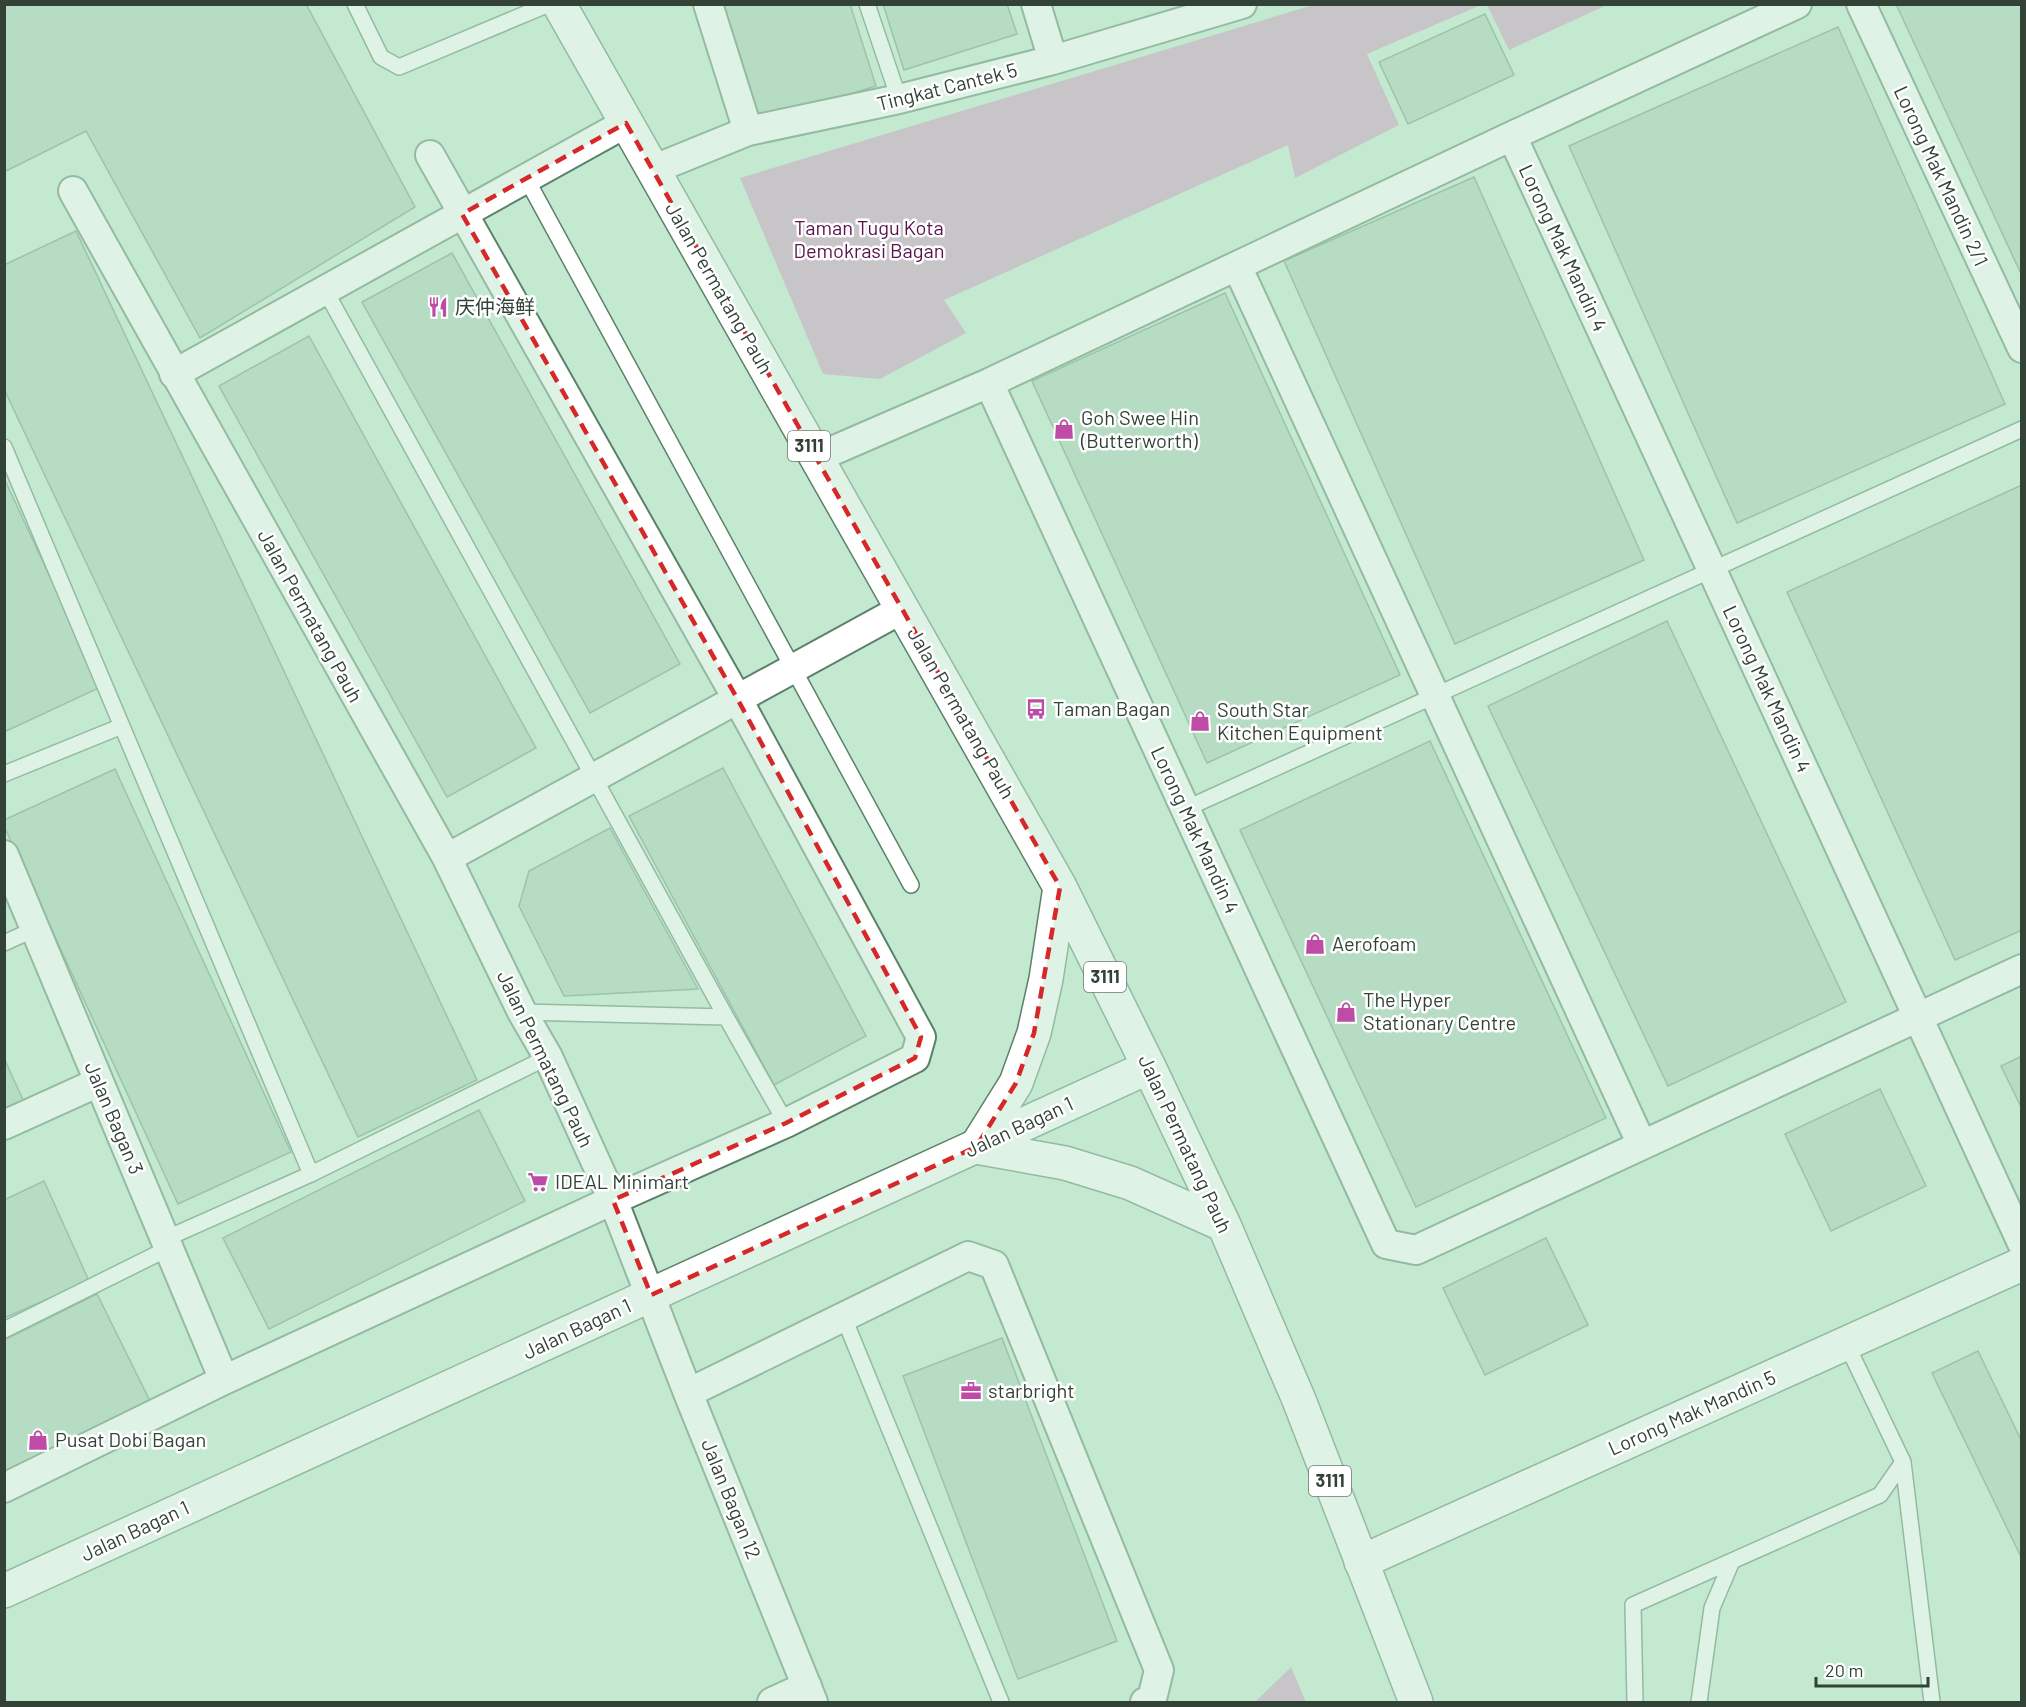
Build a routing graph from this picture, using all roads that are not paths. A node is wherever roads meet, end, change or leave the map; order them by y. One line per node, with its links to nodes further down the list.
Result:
1 (355, 4): 2 (lane)
2 (549, 4)
3 (559, 4): 12 (main road, Jalan Permatang Pauh / 3111)
4 (708, 4): 13 (street)
5 (867, 4): 11 (lane)
6 (1036, 4): 10 (street)
7 (1242, 4): 10 (street, Tingkat Cantek 5)
8 (1797, 4): 14 (street)
9 (1861, 4): 22 (street, Lorong Mak Mandin 2/1)
10 (1053, 60): 11 (street, Tingkat Cantek 5)
11 (899, 99): 13 (street, Tingkat Cantek 5)
12 (626, 123): 16 (main road, Jalan Permatang Pauh / 3111); 17 (street)
13 (748, 131): 16 (street, Tingkat Cantek 5)
14 (1512, 136): 20 (street); 28 (street, Lorong Mak Mandin 4)
15 (430, 155): 19 (street)
16 (652, 170): 27 (main road, Jalan Permatang Pauh / 3111)
17 (526, 178): 19 (street); 30 (lane)
18 (73, 191): 23 (street, Jalan Permatang Pauh)
19 (462, 214): 21 (street); 32 (street)
20 (1237, 266): 24 (street); 31 (street)
21 (325, 290): 23 (street); 35 (lane)
22 (2022, 348)
23 (174, 374): 38 (street, Jalan Permatang Pauh)
24 (989, 383): 27 (street); 36 (street, Lorong Mak Mandin 4)
25 (2022, 429): 28 (lane)
26 (4, 447): 33 (lane)
27 (816, 458): 29 (main road, Jalan Permatang Pauh / 3111)
28 (1712, 570): 31 (lane); 46 (street, Lorong Mak Mandin 4)
29 (902, 609): 30 (street, Jalan Permatang Pauh); 40 (main road, Jalan Permatang Pauh / 3111)
30 (793, 669): 32 (street, Jalan Permatang Pauh); 39 (lane)
31 (1435, 697): 36 (lane); 52 (street)
32 (738, 700): 35 (street, Jalan Permatang Pauh); 50 (street)
33 (122, 726): 34 (lane); 54 (lane)
34 (4, 774)
35 (595, 778): 38 (street, Jalan Permatang Pauh); 45 (lane)
36 (1185, 809): 52 (street, Lorong Mak Mandin 4)
37 (4, 855): 41 (street, Jalan Bagan 3)
38 (447, 858): 44 (street, Jalan Permatang Pauh)
39 (910, 885)
40 (1060, 888): 48 (main road, Jalan Permatang Pauh / 3111); 53 (main road)
41 (35, 929): 42 (lane); 49 (street, Jalan Bagan 3)
42 (4, 943)
43 (2022, 969): 46 (street)
44 (522, 1012): 45 (lane); 47 (street, Jalan Permatang Pauh)
45 (726, 1017): 50 (lane)
46 (1918, 1018): 52 (street); 58 (street, Lorong Mak Mandin 4)
47 (548, 1057): 54 (lane); 55 (street, Jalan Permatang Pauh)
48 (1149, 1067): 53 (main road, Jalan Bagan 1); 56 (main road, Jalan Permatang Pauh / 3111)
49 (99, 1082): 51 (street); 57 (street, Jalan Bagan 3)
50 (786, 1123): 55 (street)
51 (4, 1125)
52 (1642, 1145)
53 (976, 1147): 56 (main road); 60 (main road, Jalan Bagan 1)
54 (311, 1174): 57 (lane)
55 (613, 1200): 60 (street, Jalan Permatang Pauh); 64 (street)
56 (1224, 1225): 69 (main road, Jalan Permatang Pauh / 3111)
57 (167, 1243): 62 (lane); 64 (street, Jalan Bagan 3)
58 (2022, 1243)
59 (2022, 1264): 63 (main road, Lorong Mak Mandin 5)
60 (651, 1295): 65 (street, Jalan Bagan 12); 70 (main road, Jalan Bagan 1)
61 (844, 1318): 65 (street); 73 (lane); 74 (street)
62 (4, 1330)
63 (1846, 1343): 66 (lane); 69 (main road, Lorong Mak Mandin 5)
64 (224, 1380): 67 (street)
65 (688, 1394): 71 (street, Jalan Bagan 12)
66 (1903, 1462): 68 (lane); 78 (lane)
67 (4, 1488)
68 (1732, 1561): 76 (lane); 77 (lane)
69 (1361, 1562): 75 (main road, Jalan Permatang Pauh / 3111)
70 (4, 1591)
71 (810, 1694): 72 (street)
72 (772, 1702)
73 (1001, 1702)
74 (1145, 1702)
75 (1416, 1702)
76 (1635, 1702)
77 (1699, 1702)
78 (1932, 1702)

